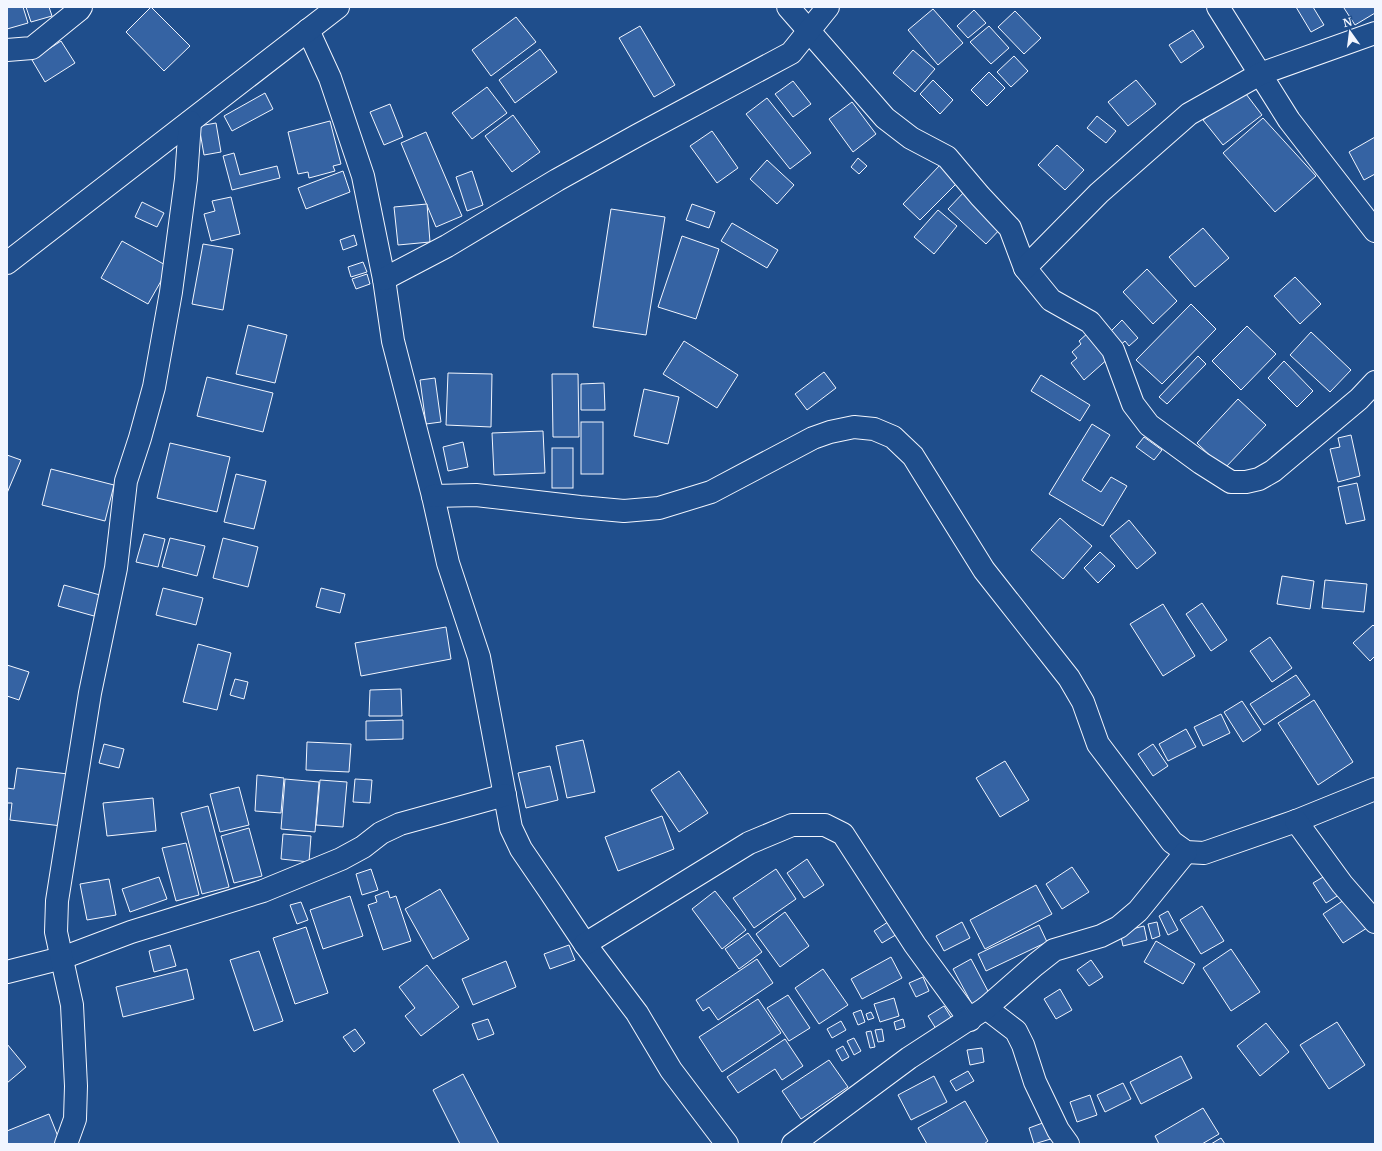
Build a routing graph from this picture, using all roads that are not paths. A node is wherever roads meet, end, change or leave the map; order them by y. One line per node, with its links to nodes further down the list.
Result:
1 (81, 7): 9 (street)
2 (338, 7): 6 (street)
3 (788, 7): 7 (street)
4 (828, 7): 7 (street)
5 (1218, 7): 10 (street)
6 (308, 30): 11 (street); 15 (street)
7 (808, 31): 14 (street); 15 (street)
8 (1375, 33): 10 (street)
9 (7, 50)
10 (1260, 74): 12 (street); 14 (street)
11 (190, 122): 13 (street); 24 (street)
12 (1375, 231)
13 (7, 263)
14 (1025, 268): 16 (street)
15 (384, 279): 17 (street)
16 (1375, 382)
17 (432, 496): 19 (street); 21 (street)
18 (1375, 788): 20 (street)
19 (505, 795): 23 (street); 24 (street)
20 (1296, 821): 21 (street); 22 (street)
21 (1186, 852): 26 (street)
22 (1375, 922)
23 (585, 944): 26 (street); 28 (street)
24 (62, 958): 25 (street); 27 (street)
25 (7, 972)
26 (978, 1014): 29 (street); 30 (street)
27 (66, 1144)
28 (727, 1144)
29 (792, 1144)
30 (1068, 1144)

